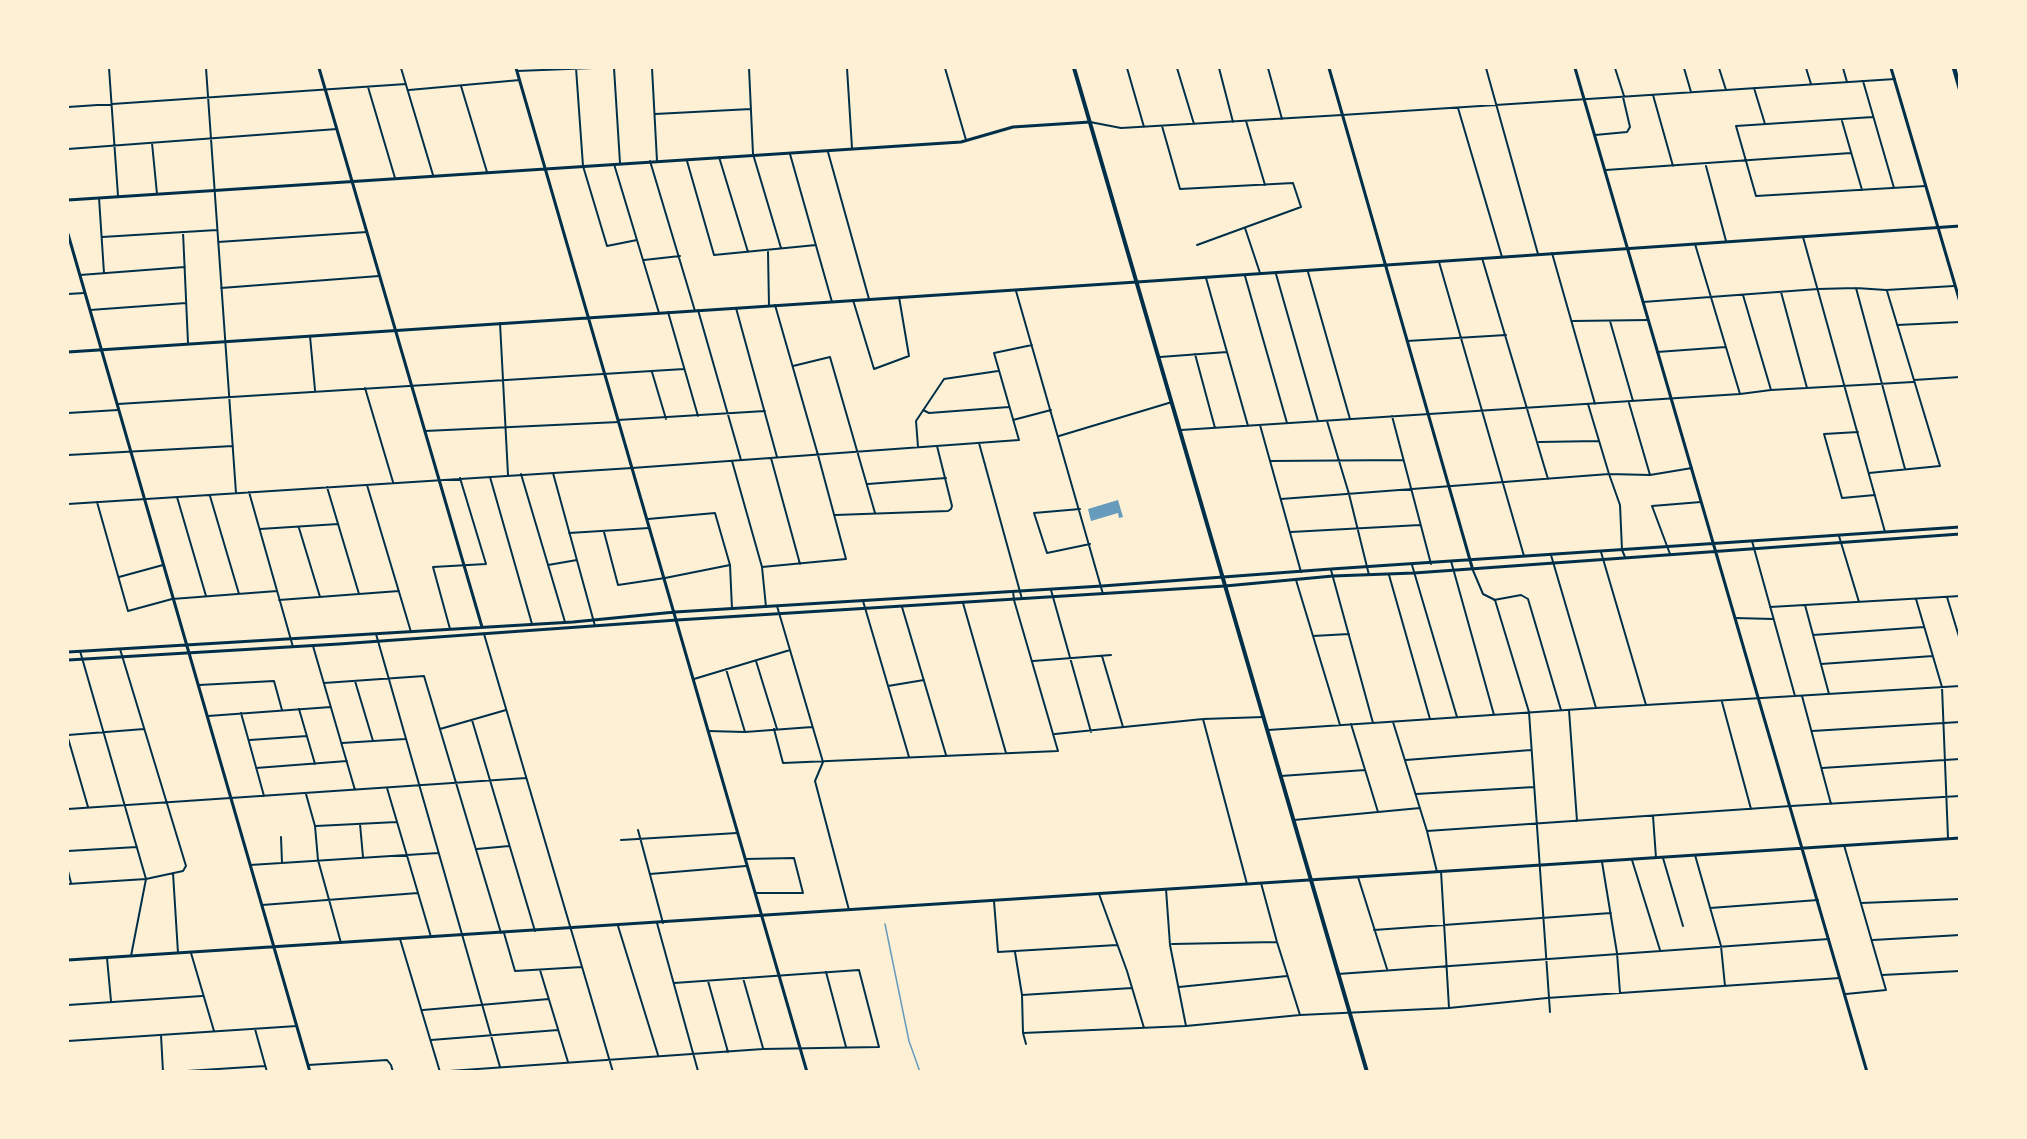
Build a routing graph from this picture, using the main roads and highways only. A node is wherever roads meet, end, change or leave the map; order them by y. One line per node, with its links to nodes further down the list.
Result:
1 (1074, 68): 4 (main road)
2 (1954, 68): 3 (highway)
3 (1959, 89)
4 (1367, 1071)

